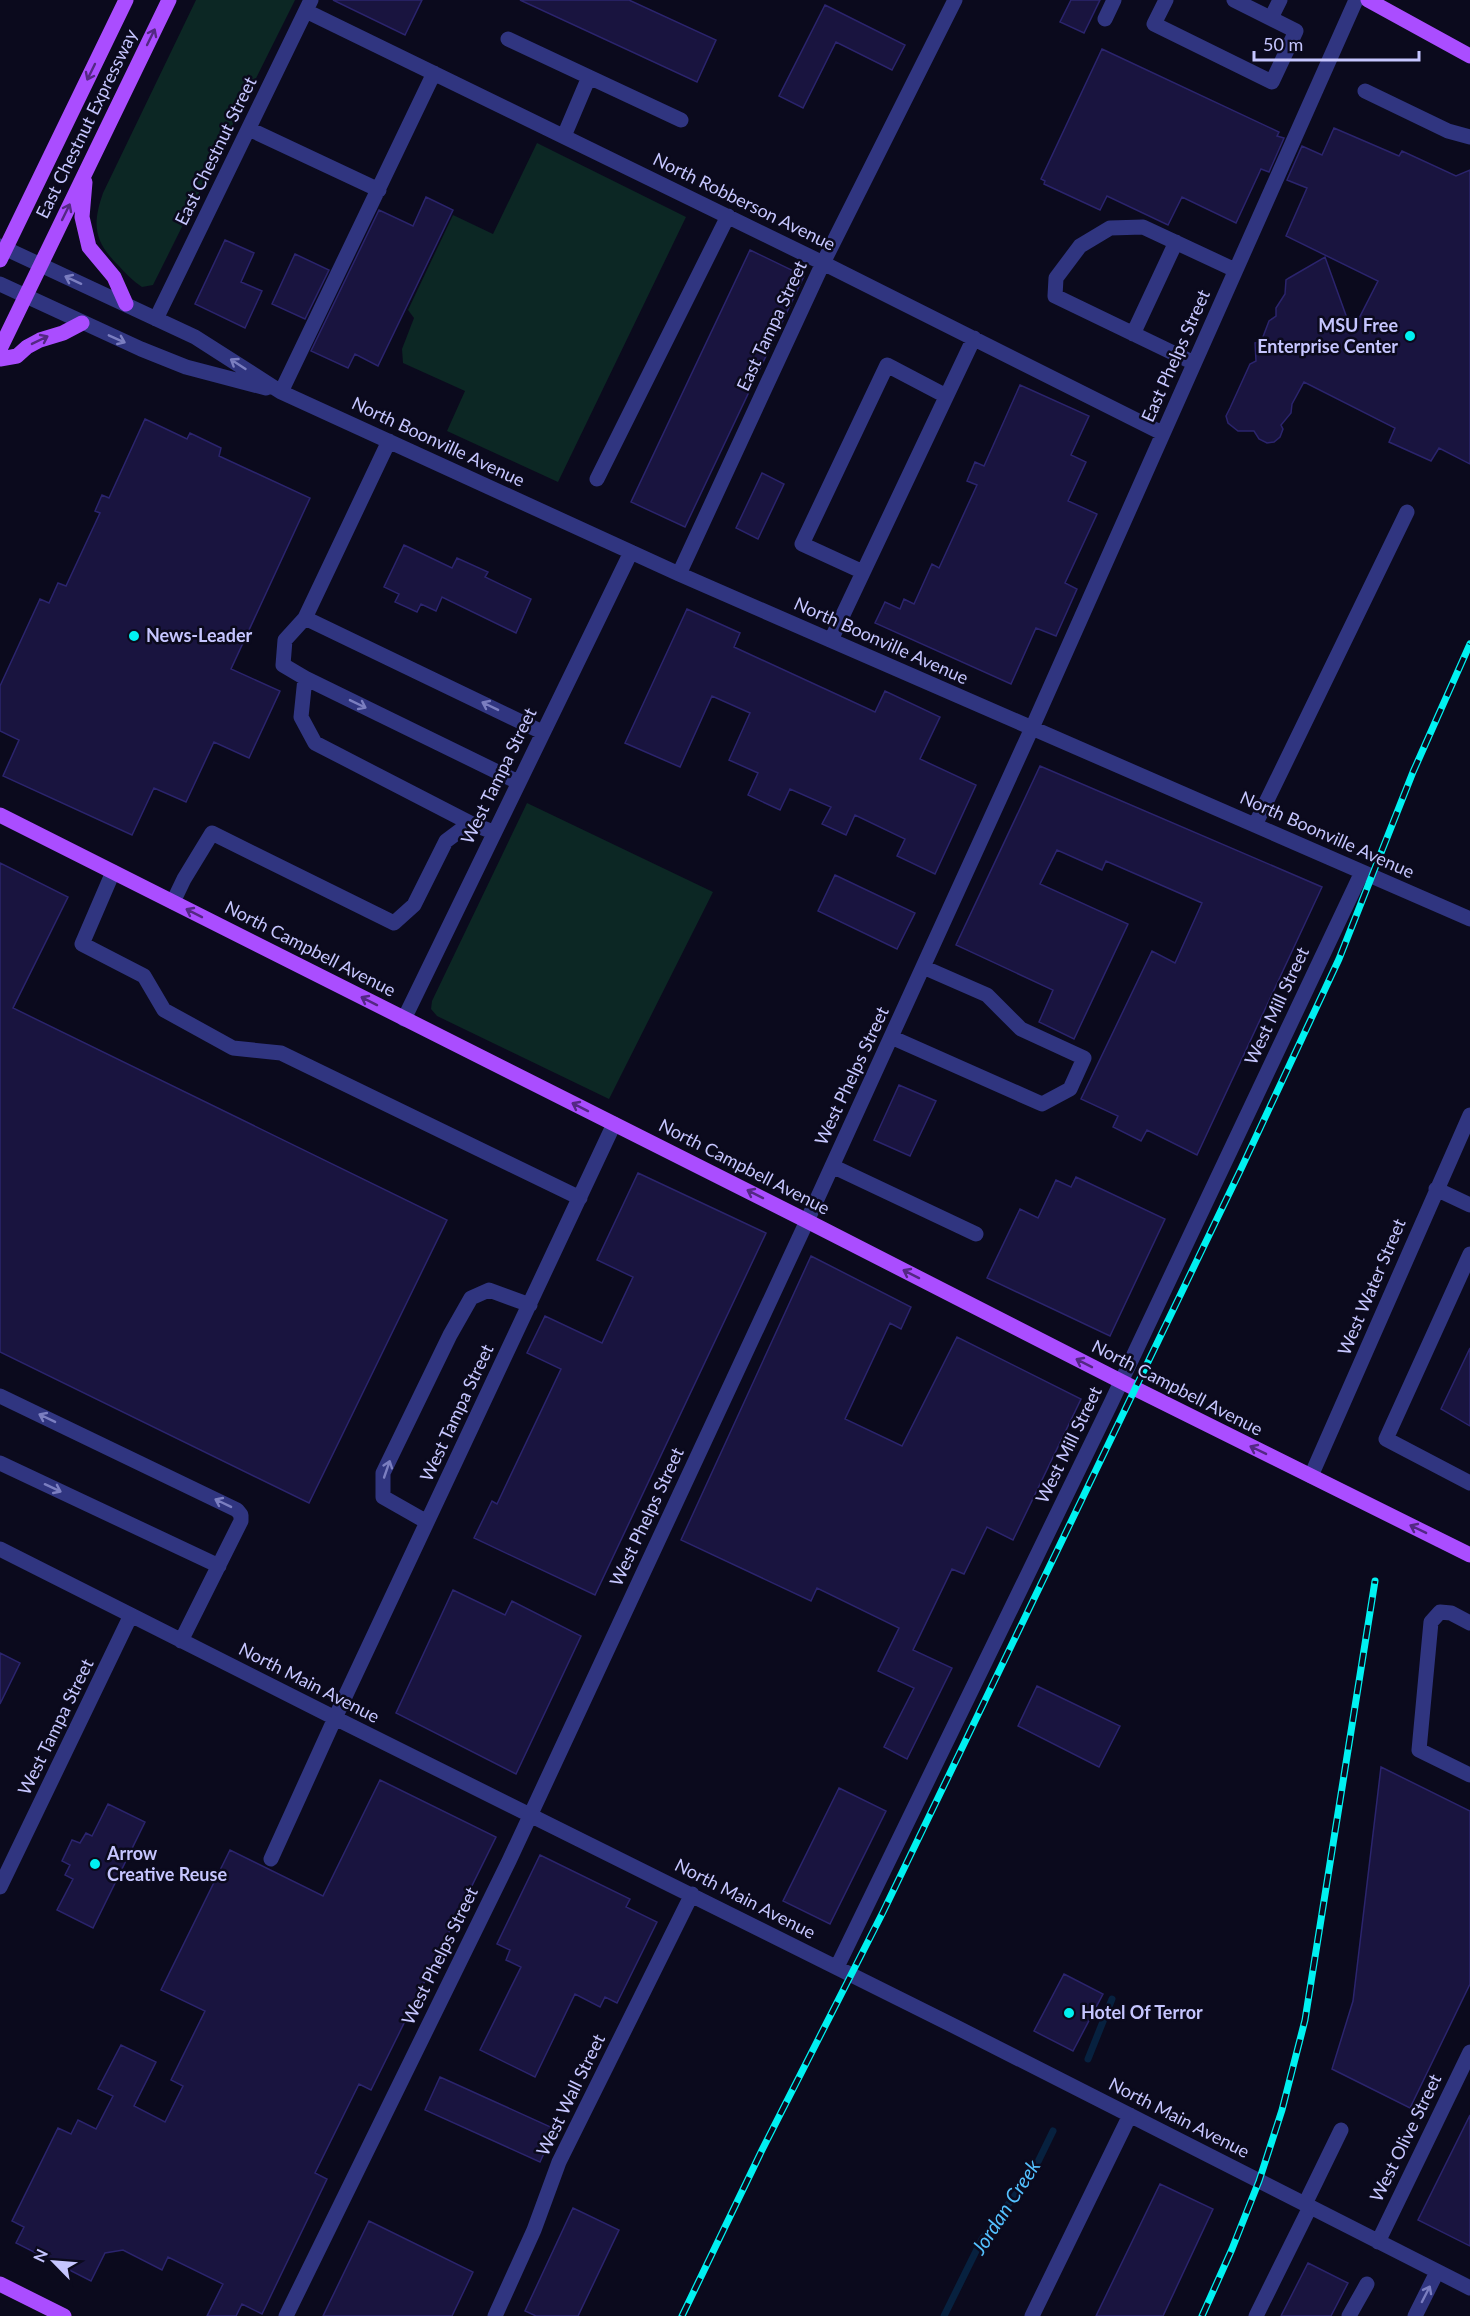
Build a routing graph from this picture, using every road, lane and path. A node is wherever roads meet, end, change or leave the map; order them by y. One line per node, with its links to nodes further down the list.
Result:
1 (126, 0): 26 (main road, East Chestnut Expressway, one-way to 26)
2 (169, 0): 22 (main road, East Chestnut Expressway, one-way to 2)
3 (955, 0): 27 (street, East Tampa Street)
4 (1114, 0): 12 (street)
5 (1166, 0): 11 (street)
6 (1236, 0): 11 (street)
7 (1280, 0): 11 (street)
8 (1356, 0): 29 (street, East Phelps Street)
9 (1368, 0): 14 (main road)
10 (309, 5): 15 (street, North Robberson Avenue); 19 (street, East Chestnut Street)
11 (1271, 18)
12 (1105, 19)
13 (508, 39): 16 (street)
14 (1470, 56)
15 (434, 73): 20 (street, North Robberson Avenue); 23 (street)
16 (590, 77): 18 (street); 20 (street)
17 (1365, 91): 21 (street)
18 (681, 120)
19 (249, 129): 23 (street); 33 (street, East Chestnut Street)
20 (564, 136): 24 (street, North Robberson Avenue)
21 (1470, 137)
22 (87, 170): 28 (main road, East Chestnut Expressway, one-way to 22); 32 (main road)
23 (379, 190): 40 (street)
24 (728, 216): 27 (street, North Robberson Avenue); 44 (street)
25 (1176, 242): 29 (street); 35 (street); 35 (street)
26 (2, 252): 28 (street, North Boonville Avenue)
27 (823, 262): 36 (street, North Robberson Avenue); 48 (street, East Tampa Street)
28 (40, 265): 31 (main road, East Chestnut Expressway); 32 (street, North Boonville Avenue, one-way to 28)
29 (1235, 270): 39 (street, East Phelps Street)
30 (0, 284): 31 (street, North Boonville Avenue)
31 (26, 297): 34 (street, North Boonville Avenue); 37 (main road, East Chestnut Expressway)
32 (126, 304): 33 (street, North Boonville Avenue)
33 (156, 319): 40 (street, North Boonville Avenue, one-way to 33)
34 (82, 323): 38 (main road, one-way to 34); 40 (street, North Boonville Avenue, one-way to 40)
35 (1133, 333): 39 (street)
36 (974, 338): 41 (street); 42 (street, North Robberson Avenue)
37 (0, 349)
38 (0, 359)
39 (1194, 363): 42 (street, East Phelps Street)
40 (281, 392): 43 (street, North Boonville Avenue)
41 (946, 396): 47 (street); 47 (street)
42 (1162, 433): 52 (street, East Phelps Street)
43 (389, 441): 46 (street, North Boonville Avenue); 49 (street)
44 (597, 479)
45 (1407, 512): 57 (street)
46 (631, 552): 48 (street, North Boonville Avenue); 53 (street, West Tampa Street)
47 (863, 572): 50 (street)
48 (679, 574): 50 (street, North Boonville Avenue)
49 (305, 618): 51 (street); 53 (street, one-way to 49)
50 (831, 640): 52 (street, North Boonville Avenue)
51 (305, 678): 54 (street, one-way to 54); 56 (street)
52 (1032, 728): 57 (street, North Boonville Avenue); 63 (street, West Phelps Street)
53 (542, 732): 54 (street, West Tampa Street)
54 (518, 782): 58 (street, West Tampa Street)
55 (0, 815): 59 (main road, North Campbell Avenue)
56 (471, 823): 58 (street); 61 (street)
57 (1256, 825): 60 (street, North Boonville Avenue)
58 (493, 832): 64 (street, West Tampa Street)
59 (112, 872): 61 (main road, North Campbell Avenue); 70 (street)
60 (1362, 872): 62 (street, North Boonville Avenue); 76 (street, West Mill Street)
61 (173, 902): 64 (main road, North Campbell Avenue, one-way to 61)
62 (1470, 919)
63 (923, 967): 65 (street, West Phelps Street); 65 (street)
64 (404, 1018): 67 (main road, North Campbell Avenue, one-way to 64)
65 (891, 1037): 68 (street, West Phelps Street)
66 (1470, 1114): 69 (street, West Water Street)
67 (614, 1124): 70 (street, West Tampa Street); 72 (main road, North Campbell Avenue, one-way to 67)
68 (832, 1166): 72 (street, West Phelps Street); 73 (street)
69 (1436, 1189): 71 (street); 79 (street, West Water Street)
70 (580, 1198): 75 (street, West Tampa Street)
71 (1470, 1205)
72 (807, 1221): 76 (main road, North Campbell Avenue, one-way to 72); 90 (street, West Phelps Street)
73 (976, 1234)
74 (1470, 1254): 80 (street)
75 (530, 1305): 81 (street, West Tampa Street); 81 (street, one-way to 75)
76 (1121, 1382): 79 (main road, North Campbell Avenue, one-way to 76); 94 (street, West Mill Street)
77 (0, 1395): 84 (street, one-way to 77)
78 (0, 1463): 84 (street, one-way to 84)
79 (1311, 1476): 83 (main road, North Campbell Avenue, one-way to 79)
80 (1470, 1483)
81 (427, 1522): 88 (street, West Tampa Street)
82 (0, 1549): 85 (street, North Main Avenue)
83 (1470, 1555)
84 (219, 1566): 87 (street)
85 (131, 1616): 87 (street, North Main Avenue); 92 (street, West Tampa Street)
86 (1470, 1623): 89 (street)
87 (181, 1641): 88 (street, North Main Avenue)
88 (334, 1718): 90 (street, North Main Avenue); 91 (street, West Tampa Street)
89 (1470, 1775)
90 (530, 1814): 93 (street, North Main Avenue); 105 (street, West Phelps Street)
91 (271, 1859)
92 (0, 1887)
93 (692, 1894): 94 (street, North Main Avenue); 106 (street, West Wall Street)
94 (837, 1967): 96 (street, North Main Avenue)
95 (1470, 2052): 99 (street, West Olive Street)
96 (1130, 2115): 98 (street, North Main Avenue); 107 (street)
97 (1341, 2130): 98 (street)
98 (1308, 2205): 99 (street, North Main Avenue); 108 (street)
99 (1378, 2242): 100 (street, North Main Avenue)
100 (1437, 2272): 103 (street, North Main Avenue); 110 (street, one-way to 100)
101 (0, 2284): 104 (main road)
102 (1368, 2284): 109 (street)
103 (1470, 2288)
104 (64, 2316)
105 (286, 2316)
106 (495, 2316)
107 (1032, 2316)
108 (1256, 2316)
109 (1349, 2316)
110 (1414, 2316)

